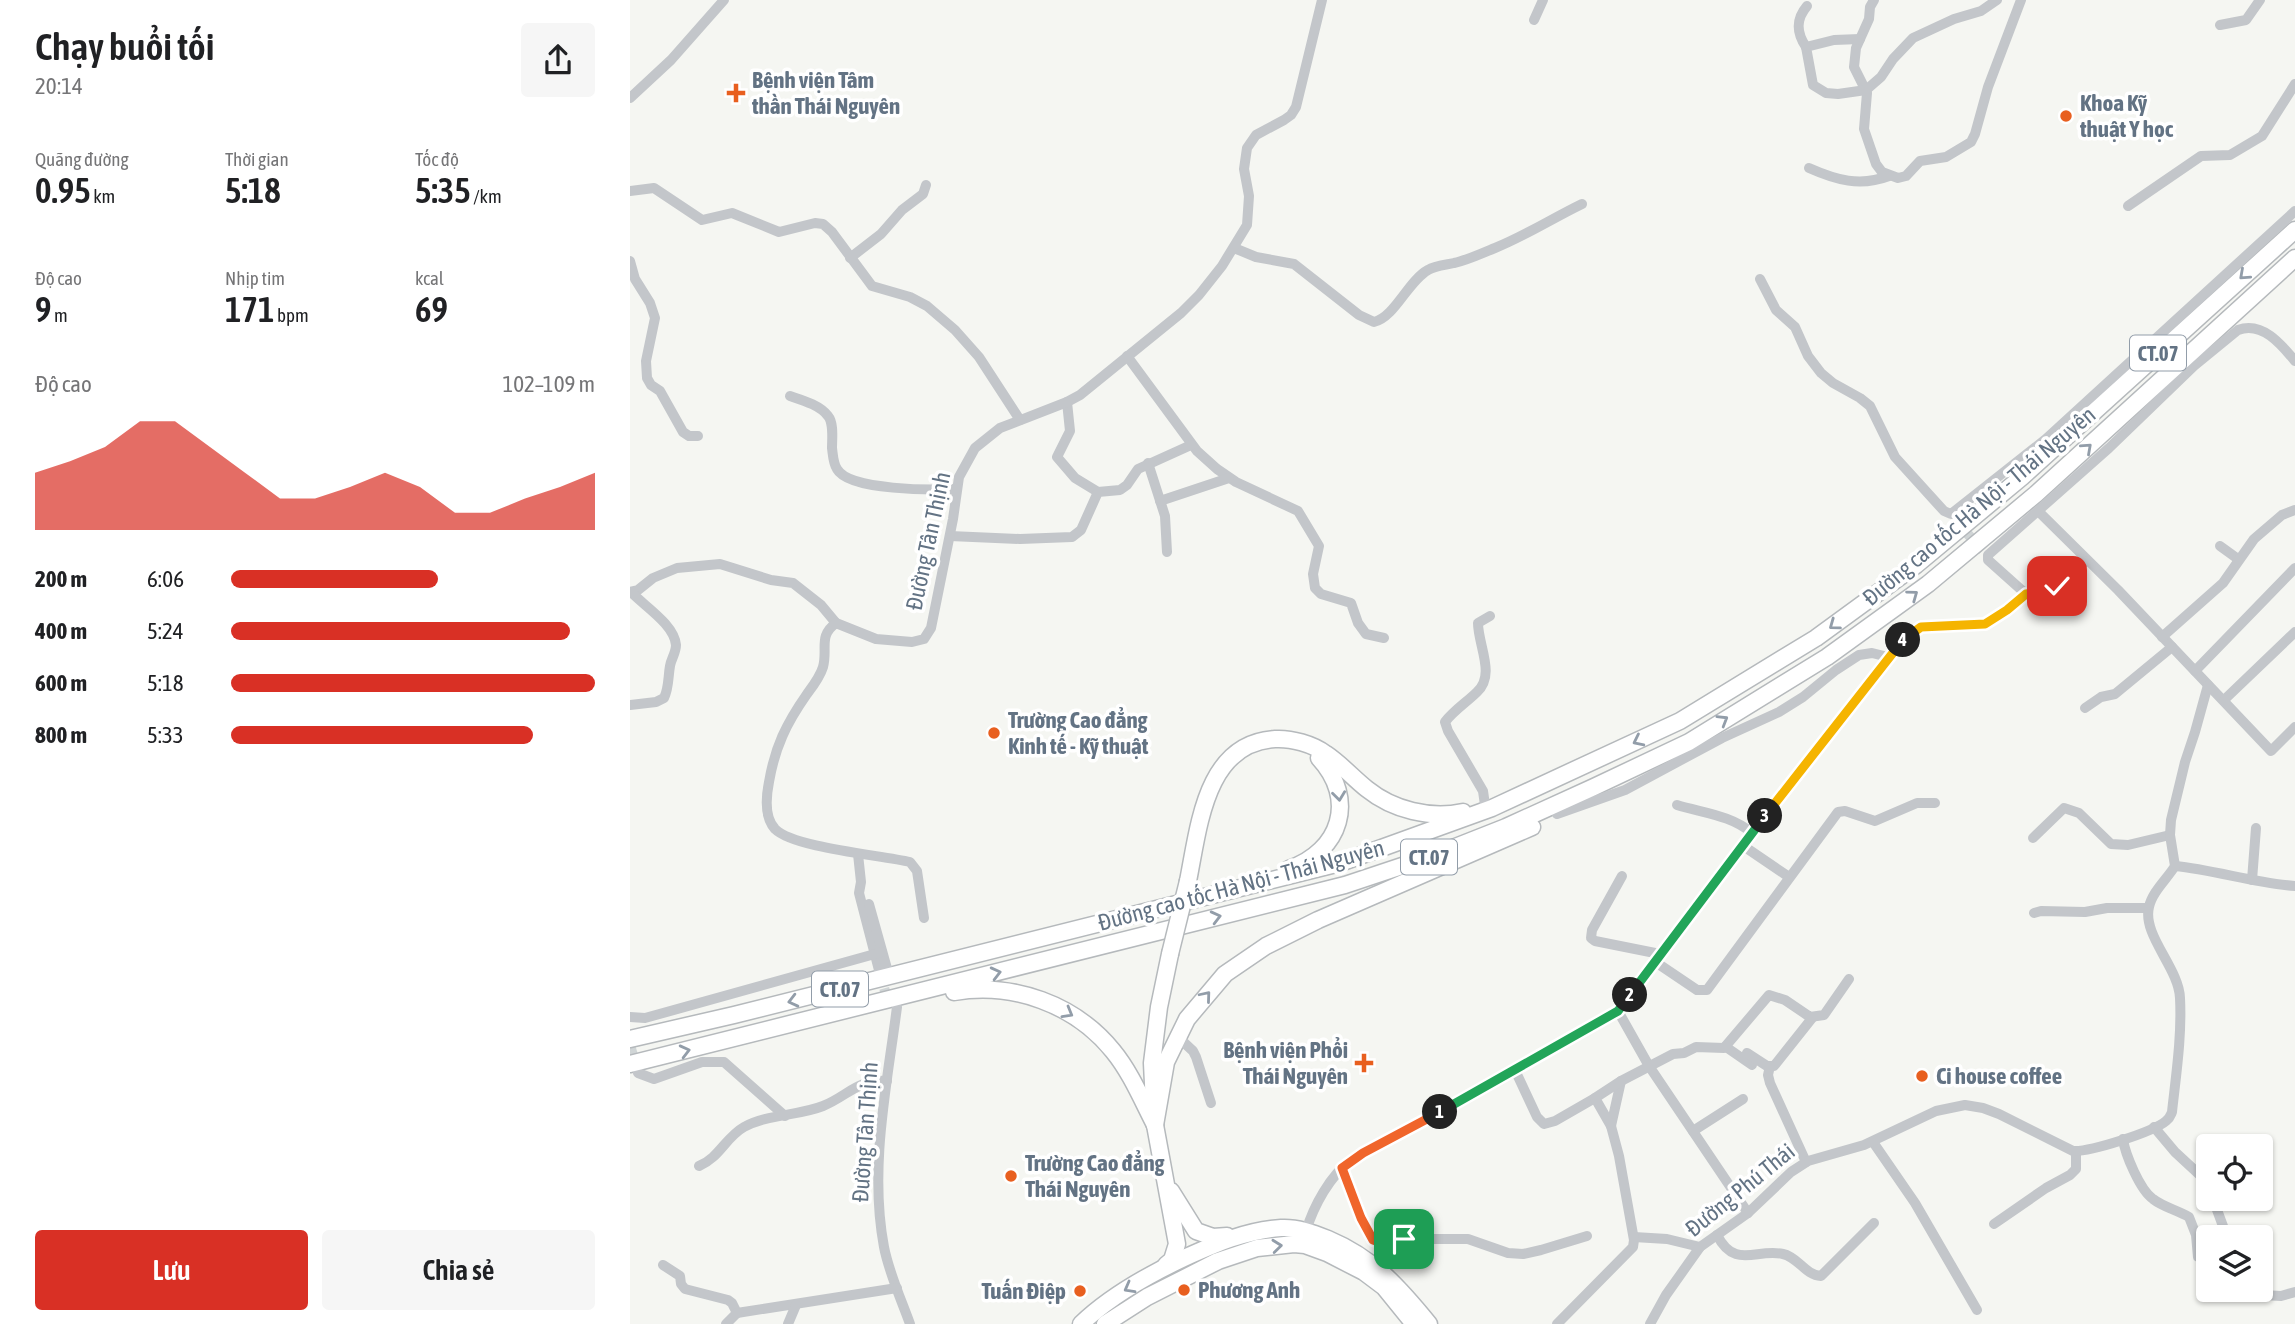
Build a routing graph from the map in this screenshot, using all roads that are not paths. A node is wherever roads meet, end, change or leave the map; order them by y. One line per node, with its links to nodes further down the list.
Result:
1 (724, 0): 15 (street)
2 (1322, 0): 24 (street, Đường Tân Thịnh)
3 (1543, 0): 9 (street)
4 (1874, 0): 11 (street)
5 (1997, 0): 14 (street)
6 (2021, 0): 17 (street)
7 (2260, 0): 10 (street)
8 (1807, 6): 12 (street)
9 (1534, 20)
10 (2220, 25)
11 (1860, 39): 12 (street); 14 (street)
12 (1806, 47): 14 (street)
13 (2295, 84): 21 (street)
14 (1866, 90): 17 (street)
15 (630, 98)
16 (1809, 167): 17 (street)
17 (1889, 176)
18 (926, 185): 25 (street)
19 (630, 191): 25 (street)
20 (1582, 204): 24 (street)
21 (2128, 206)
22 (2295, 211): 28 (street)
23 (2295, 230): 66 (highway, Đường cao tốc Hà Nội - Thái Nguyên / CT.07, one-way to 66)
24 (1234, 248): 29 (street, Đường Tân Thịnh)
25 (850, 258): 33 (street)
26 (2295, 258): 64 (highway, Đường cao tốc Hà Nội - Thái Nguyên / CT.07, one-way to 26)
27 (630, 261): 34 (street)
28 (1760, 279)
29 (1127, 356): 32 (street, Đường Tân Thịnh); 35 (street)
30 (2295, 361): 41 (street)
31 (790, 396): 38 (street)
32 (1067, 402): 33 (street, Đường Tân Thịnh); 39 (street)
33 (1020, 420): 38 (street, Đường Tân Thịnh)
34 (698, 436)
35 (1191, 444): 36 (street); 37 (street)
36 (1149, 463): 39 (street); 40 (street)
37 (1229, 478): 40 (street); 55 (street)
38 (957, 489): 43 (street, Đường Tân Thịnh)
39 (1098, 492): 43 (street)
40 (1160, 501): 45 (street)
41 (2038, 512): 47 (street); 50 (street)
42 (2294, 512): 46 (street)
43 (950, 536): 52 (street, Đường Tân Thịnh)
44 (2220, 546): 46 (street)
45 (1167, 552)
46 (2238, 559): 54 (street)
47 (2086, 561): 50 (street); 54 (street)
48 (2295, 568): 58 (street)
49 (630, 592): 52 (street); 61 (street)
50 (2026, 594): 57 (street)
51 (1490, 616): 68 (street)
52 (836, 623): 76 (street)
53 (2295, 632): 60 (street)
54 (2162, 637): 56 (street)
55 (1384, 638)
56 (2172, 647): 58 (street); 62 (street)
57 (1888, 657): 70 (street); 72 (street)
58 (2195, 671): 59 (street)
59 (2208, 685): 60 (street); 73 (street)
60 (2224, 700): 63 (street)
61 (630, 705)
62 (2085, 708)
63 (2295, 727)
64 (1689, 742): 70 (highway); 94 (highway, Đường cao tốc Hà Nội - Thái Nguyên / CT.07, one-way to 64)
65 (1301, 743): 68 (highway); 85 (highway, one-way to 85); 110 (highway, bridge)
66 (1585, 767): 68 (highway); 85 (highway, Đường cao tốc Hà Nội - Thái Nguyên / CT.07)
67 (1935, 803): 79 (street)
68 (1485, 805)
69 (1678, 805): 72 (street)
70 (1557, 814): 95 (highway, one-way to 70)
71 (2256, 828): 80 (street)
72 (1752, 833): 75 (street)
73 (2170, 835): 74 (street); 77 (street)
74 (2033, 838)
75 (1742, 845): 79 (street); 87 (street)
76 (858, 854): 84 (street); 86 (street)
77 (2175, 866): 80 (street); 82 (street)
78 (1622, 876): 87 (street)
79 (1789, 877): 87 (street)
80 (2252, 880): 81 (street)
81 (2295, 886)
82 (2148, 908): 83 (street); 112 (street)
83 (2034, 914)
84 (924, 918)
85 (1049, 937): 96 (highway, Đường cao tốc Hà Nội - Thái Nguyên / CT.07, one-way to 96)
86 (878, 953): 88 (street); 92 (street)
87 (1657, 958): 91 (street)
88 (883, 973)
89 (1849, 979): 93 (street)
90 (893, 1007): 104 (street, Đường Tân Thịnh)
91 (1618, 1011): 100 (street); 103 (street)
92 (630, 1017)
93 (1813, 1017): 97 (street); 101 (street)
94 (739, 1037): 102 (highway, Đường cao tốc Hà Nội - Thái Nguyên / CT.07, one-way to 94); 110 (highway, one-way to 110)
95 (1178, 1037): 108 (street); 110 (highway)
96 (630, 1039)
97 (1726, 1047): 99 (street); 100 (street)
98 (1747, 1053): 101 (street)
99 (1752, 1065)
100 (1649, 1066): 105 (street); 113 (street)
101 (1770, 1066): 117 (street)
102 (634, 1069): 109 (street)
103 (1515, 1070): 106 (street); 119 (street)
104 (887, 1081): 109 (street); 137 (street, Đường Tân Thịnh)
105 (1621, 1081): 106 (street); 111 (street)
106 (1595, 1098): 111 (street)
107 (1743, 1099): 113 (street)
108 (1211, 1103)
109 (785, 1116): 118 (street)
110 (1155, 1125): 122 (highway)
111 (1611, 1126): 129 (street)
112 (2154, 1127): 114 (street); 120 (street)
113 (1693, 1131): 121 (street)
114 (2123, 1139): 116 (street); 127 (street)
115 (1873, 1142): 116 (street, Đường Phú Thái); 117 (street, Đường Phú Thái); 141 (street)
116 (2076, 1151): 124 (street)
117 (1806, 1162): 121 (street, Đường Phú Thái)
118 (699, 1166)
119 (1342, 1168): 128 (street); 130 (street)
120 (2196, 1171)
121 (1748, 1213): 126 (street, Đường Phú Thái)
122 (1180, 1221): 125 (highway); 132 (highway); 135 (highway)
123 (1874, 1223): 126 (street)
124 (1994, 1224)
125 (1247, 1233): 130 (highway); 132 (highway)
126 (1717, 1235): 131 (street, Đường Phú Thái)
127 (2196, 1235)
128 (1587, 1236)
129 (1634, 1237): 131 (street); 151 (street)
130 (1306, 1238): 133 (highway, one-way to 130); 149 (highway); 150 (highway)
131 (1700, 1247): 143 (street, Đường Phú Thái)
132 (1194, 1253): 133 (highway); 135 (highway); 136 (highway)
133 (1237, 1254): 136 (highway)
134 (663, 1265): 142 (street)
135 (1158, 1271): 147 (highway, one-way to 147)
136 (1166, 1287): 148 (highway)
137 (897, 1288): 140 (street); 146 (street, Đường Tân Thịnh)
138 (2295, 1292): 139 (street)
139 (2273, 1296)
140 (796, 1305): 142 (street); 145 (street)
141 (1977, 1310)
142 (737, 1313): 144 (street)
143 (1653, 1323)
144 (726, 1324)
145 (788, 1324)
146 (910, 1324)
147 (1081, 1324)
148 (1105, 1324)
149 (1414, 1324)
150 (1429, 1324)
151 (1557, 1324)

